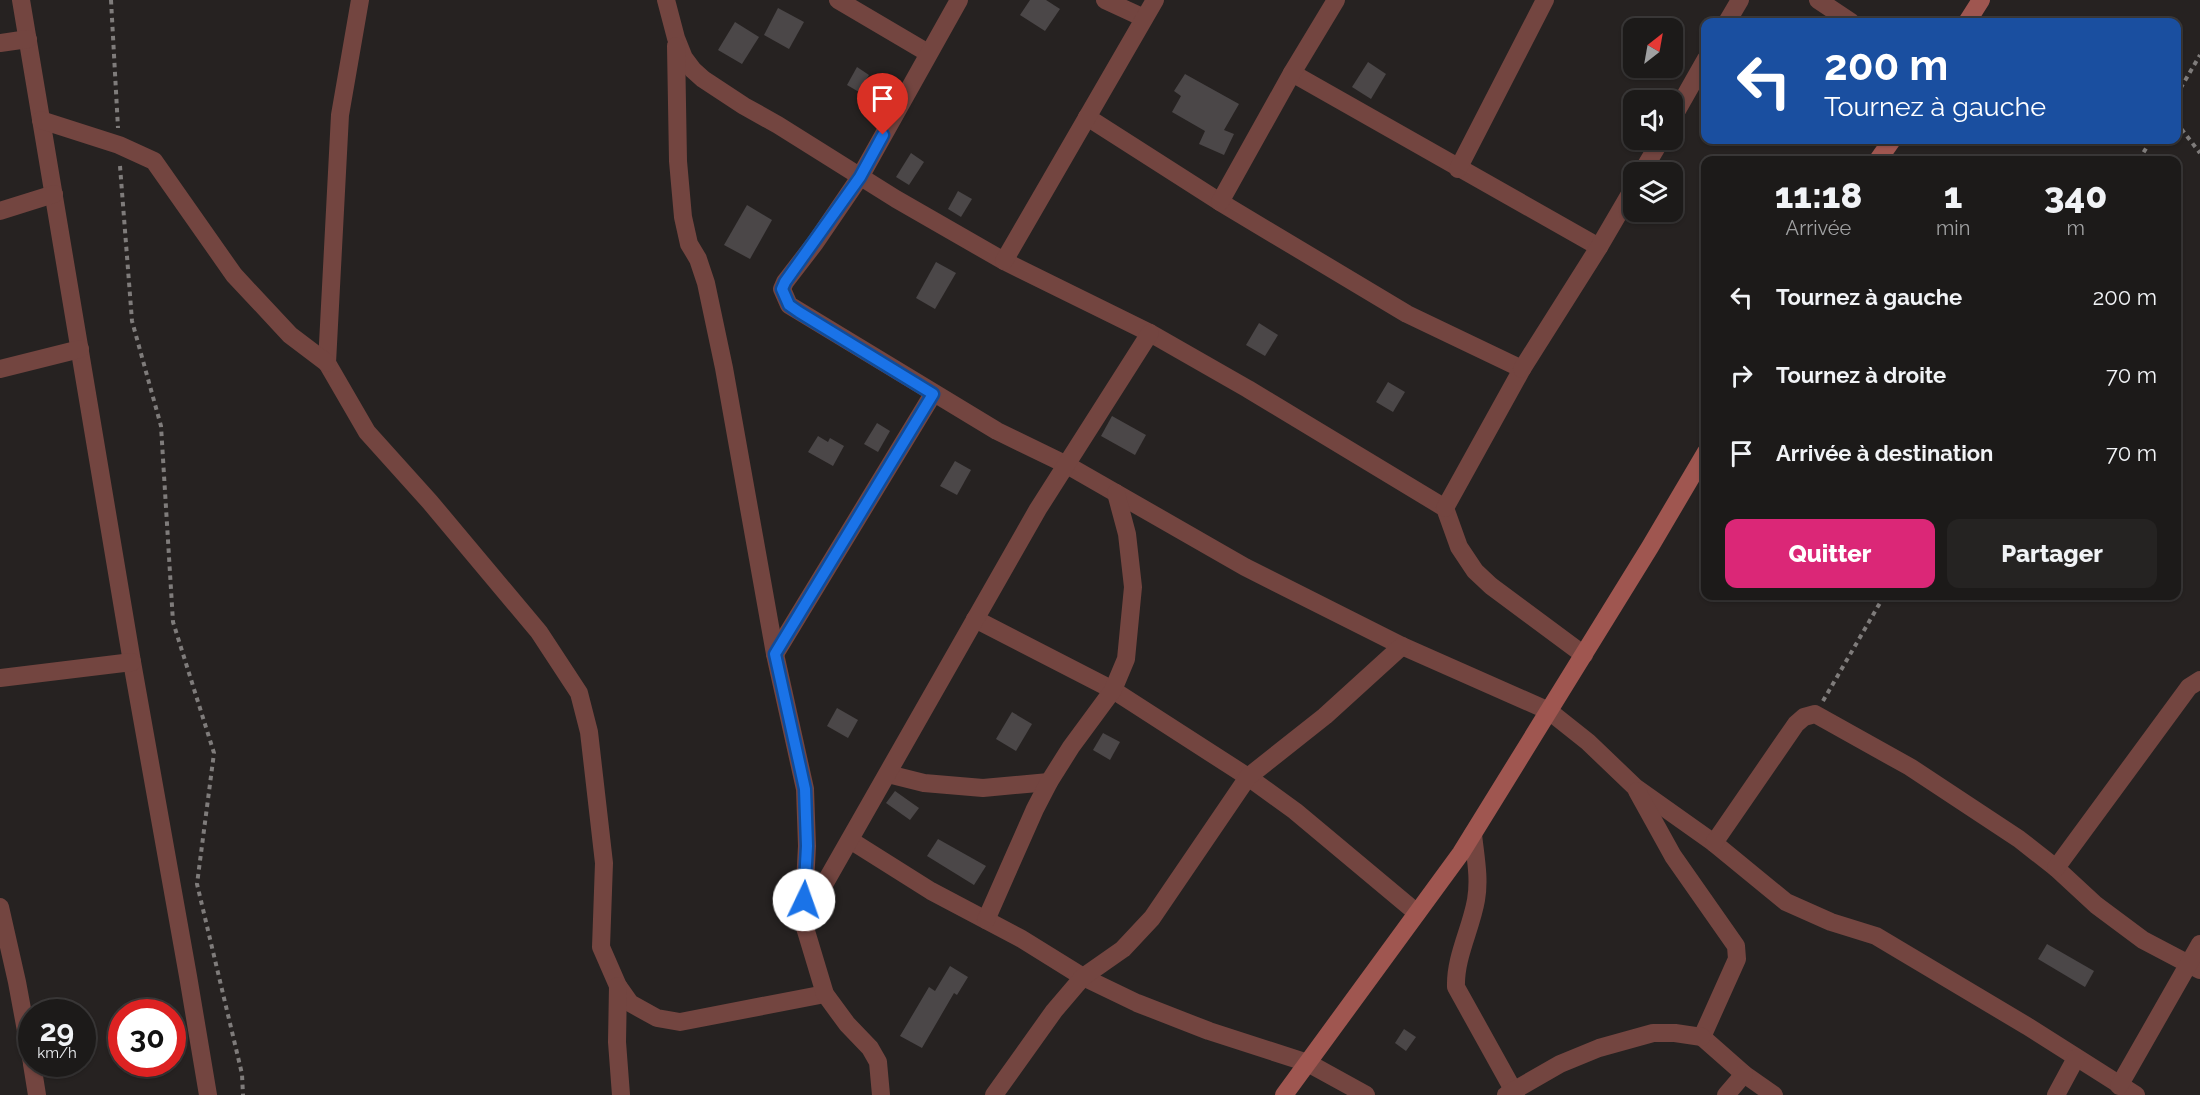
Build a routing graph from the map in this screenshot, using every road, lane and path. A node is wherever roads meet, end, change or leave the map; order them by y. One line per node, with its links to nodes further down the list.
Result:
1 (21, 0): 19 (street)
2 (111, 0): 30 (path)
3 (360, 0): 42 (street)
4 (666, 0): 18 (street)
5 (838, 0): 21 (street)
6 (959, 0): 21 (street)
7 (1105, 0): 14 (street)
8 (1155, 0): 14 (street)
9 (1336, 0): 24 (street)
10 (1545, 0): 32 (street)
11 (1740, 0): 15 (street)
12 (1818, 0): 16 (street)
13 (1981, 0): 17 (street)
14 (1144, 18): 27 (street)
15 (1729, 18)
16 (1845, 18)
17 (1970, 18)
18 (676, 38): 33 (street); 53 (street)
19 (27, 39): 20 (street); 28 (street)
20 (0, 43)
21 (928, 53): 33 (street)
22 (2200, 55): 25 (path)
23 (1701, 68): 26 (street)
24 (1292, 73): 32 (street); 35 (street)
25 (2181, 87)
26 (1683, 99)
27 (1088, 117): 35 (street); 39 (street)
28 (41, 120): 30 (street); 34 (street)
29 (2181, 128): 31 (path)
30 (119, 145): 42 (street); 88 (path)
31 (2200, 153)
32 (1458, 169): 38 (street)
33 (860, 177): 39 (street); 45 (street)
34 (54, 194): 37 (street); 41 (street)
35 (1220, 202): 44 (street)
36 (1623, 207): 38 (street)
37 (0, 211)
38 (1599, 248): 44 (street)
39 (1004, 261): 40 (street)
40 (1150, 333): 47 (street); 49 (street)
41 (80, 349): 43 (street); 55 (street)
42 (327, 363): 76 (street)
43 (0, 369)
44 (1522, 369): 49 (street)
45 (933, 394): 47 (street); 53 (street)
46 (1701, 460): 54 (street)
47 (1067, 465): 48 (street); 51 (street)
48 (1116, 493): 52 (street); 58 (street)
49 (1445, 508): 54 (street)
50 (1882, 600): 60 (path)
51 (975, 619): 58 (street); 61 (street)
52 (1402, 646): 59 (street); 62 (street)
53 (775, 654): 72 (street)
54 (1584, 656): 59 (street)
55 (132, 662): 56 (street); 87 (street)
56 (0, 678)
57 (2200, 680): 68 (street)
58 (1113, 690): 62 (street); 63 (street)
59 (1549, 711): 64 (street); 65 (street)
60 (1815, 714): 67 (street); 68 (street)
61 (888, 774): 63 (street); 66 (street)
62 (1248, 777): 70 (street); 75 (street)
63 (1049, 782): 71 (street)
64 (1635, 787): 67 (street); 79 (street)
65 (1473, 834): 70 (street); 85 (street)
66 (850, 840): 71 (street); 72 (street)
67 (1714, 843): 80 (street)
68 (2056, 868): 74 (street)
69 (0, 907): 78 (street)
70 (1417, 913): 81 (street)
71 (986, 920): 75 (street)
72 (803, 921): 77 (street)
73 (2200, 944): 74 (street)
74 (2194, 966): 84 (street)
75 (1083, 977): 81 (street); 91 (street)
76 (618, 986): 77 (street); 89 (street)
77 (825, 993): 90 (street)
78 (20, 999)
79 (1702, 1037): 82 (street); 85 (street)
80 (2076, 1058): 84 (street); 96 (street)
81 (1308, 1063): 92 (street); 93 (street)
82 (1744, 1074): 94 (street); 95 (street)
83 (34, 1077): 86 (street)
84 (2119, 1086): 97 (street)
85 (1512, 1094)
86 (37, 1095)
87 (208, 1095)
88 (243, 1095)
89 (621, 1095)
90 (881, 1095)
91 (994, 1095)
92 (1284, 1095)
93 (1366, 1095)
94 (1726, 1095)
95 (1774, 1095)
96 (2056, 1095)
97 (2136, 1095)

